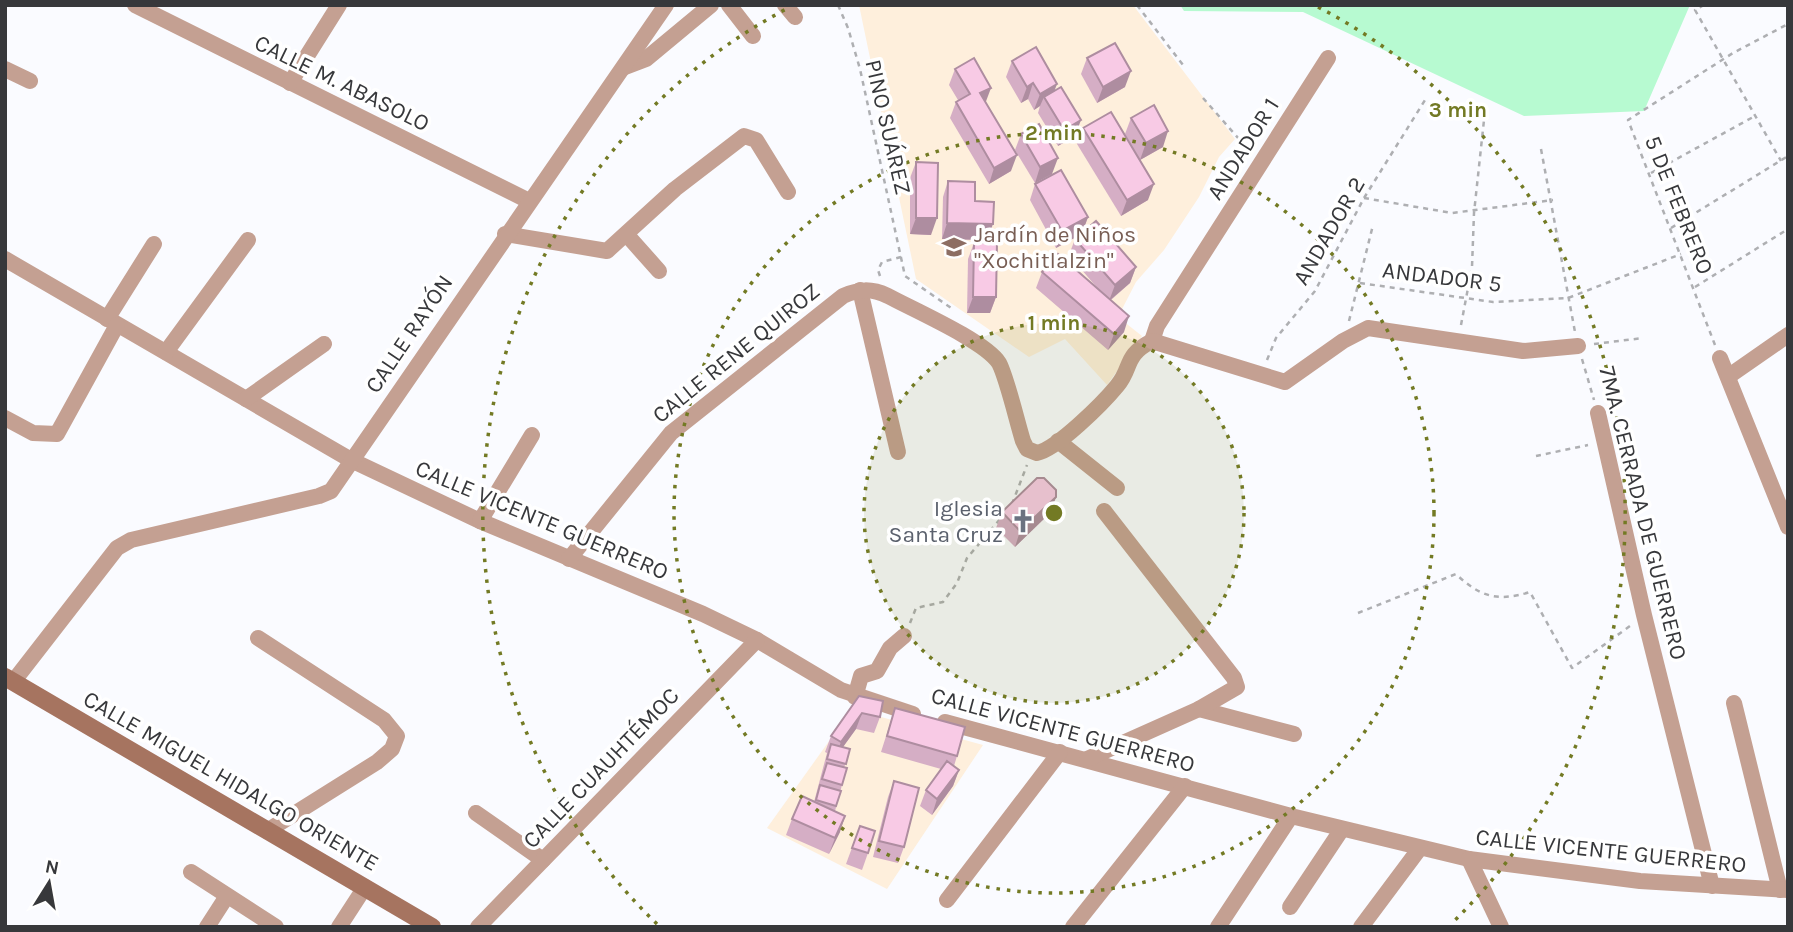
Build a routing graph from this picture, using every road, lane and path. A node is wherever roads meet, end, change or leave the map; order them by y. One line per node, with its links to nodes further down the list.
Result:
1 (135, 5): 17 (street, CALLE M. ABASOLO)
2 (339, 5): 17 (street)
3 (666, 5): 14 (street, CALLE RAYÓN)
4 (711, 5): 14 (street, CALLE RAYÓN)
5 (729, 5): 10 (street)
6 (838, 5): 40 (path, PINO SUÁREZ)
7 (1137, 5): 13 (path)
8 (1704, 5): 12 (path)
9 (1788, 24): 12 (path, 5 DE FEBRERO)
10 (753, 36)
11 (1328, 58): 23 (street, ANDADOR 1)
12 (1722, 60): 20 (path); 26 (path, 5 DE FEBRERO)
13 (1183, 65)
14 (625, 67): 30 (street, CALLE RAYÓN)
15 (5, 69): 16 (street)
16 (30, 81)
17 (290, 83): 30 (street, CALLE M. ABASOLO)
18 (1203, 98): 23 (path)
19 (1425, 100): 28 (path, ANDADOR 2)
20 (1755, 116): 25 (path); 26 (path)
21 (1485, 120): 31 (path)
22 (1541, 149): 29 (path, 7MA. CERRADA DE GUERRERO)
23 (1264, 156): 53 (street, ANDADOR 1)
24 (1788, 156): 25 (path)
25 (1781, 161): 33 (path)
26 (1650, 174): 33 (path, 5 DE FEBRERO)
27 (788, 191): 36 (street)
28 (1364, 198): 31 (path); 60 (path, ANDADOR 2)
29 (1553, 200): 31 (path); 49 (path, 7MA. CERRADA DE GUERRERO)
30 (529, 201): 35 (street, CALLE RAYÓN)
31 (1474, 213): 48 (path)
32 (1373, 225): 44 (path)
33 (1671, 228): 39 (path, 5 DE FEBRERO)
34 (1788, 229): 45 (path)
35 (505, 234): 36 (street); 71 (street, CALLE RAYÓN)
36 (627, 235): 42 (street)
37 (248, 240): 58 (street)
38 (154, 244): 50 (street)
39 (1681, 254): 45 (path, 5 DE FEBRERO); 49 (path, ANDADOR 5)
40 (901, 257): 43 (path, PINO SUÁREZ); 47 (path)
41 (5, 259): 50 (street, CALLE VICENTE GUERRERO)
42 (659, 271)
43 (911, 280)
44 (1360, 283): 48 (path, ANDADOR 5); 54 (path)
45 (1695, 287): 59 (path, 5 DE FEBRERO)
46 (860, 290): 47 (street); 68 (street); 78 (street, CALLE RENE QUIROZ)
47 (888, 296): 69 (street)
48 (1464, 298): 49 (path, ANDADOR 5); 55 (path)
49 (1568, 298): 57 (path, 7MA. CERRADA DE GUERRERO)
50 (112, 322): 58 (street, CALLE VICENTE GUERRERO); 64 (street)
51 (1788, 335): 61 (street)
52 (1643, 338): 57 (path)
53 (1152, 341): 60 (street); 66 (street, ANDADOR 1)
54 (1343, 341): 55 (street); 60 (street)
55 (1458, 342): 57 (street)
56 (324, 344): 62 (street)
57 (1578, 346): 63 (path, 7MA. CERRADA DE GUERRERO)
58 (166, 352): 62 (street, CALLE VICENTE GUERRERO)
59 (1720, 358): 61 (street)
60 (1260, 376)
61 (1729, 376): 77 (street)
62 (246, 398): 71 (street, CALLE VICENTE GUERRERO)
63 (1598, 413): 67 (street, 7MA. CERRADA DE GUERRERO)
64 (5, 418)
65 (532, 435): 76 (street)
66 (1058, 441): 69 (street); 72 (street)
67 (1604, 441): 70 (path); 80 (street, 7MA. CERRADA DE GUERRERO)
68 (898, 452)
69 (1032, 452): 73 (path)
70 (1536, 456)
71 (351, 460): 76 (street, CALLE VICENTE GUERRERO); 84 (street, CALLE RAYÓN)
72 (1117, 488)
73 (1010, 508)
74 (1104, 511): 87 (street)
75 (1001, 518): 81 (path)
76 (480, 521): 78 (street, CALLE VICENTE GUERRERO)
77 (1788, 527)
78 (569, 559): 83 (street, CALLE VICENTE GUERRERO)
79 (1358, 613): 80 (path)
80 (1644, 615): 100 (street, 7MA. CERRADA DE GUERRERO)
81 (904, 636): 85 (street)
82 (258, 638): 95 (street)
83 (757, 640): 85 (street, CALLE VICENTE GUERRERO); 98 (street, CALLE CUAUHTÉMOC)
84 (9, 680): 95 (street, CALLE MIGUEL HIDALGO ORIENTE)
85 (855, 696): 89 (street, CALLE VICENTE GUERRERO)
86 (1734, 703): 102 (street)
87 (1199, 709): 88 (street); 90 (street)
88 (1294, 734)
89 (1060, 752): 90 (street, CALLE VICENTE GUERRERO); 104 (street)
90 (1087, 759): 91 (street, CALLE VICENTE GUERRERO)
91 (1185, 786): 93 (street, CALLE VICENTE GUERRERO); 111 (street)
92 (476, 813): 98 (street)
93 (1291, 816): 94 (street, CALLE VICENTE GUERRERO); 112 (street)
94 (1342, 829): 96 (street, CALLE VICENTE GUERRERO); 105 (street)
95 (267, 831): 101 (street, CALLE MIGUEL HIDALGO ORIENTE)
96 (1420, 848): 97 (street, CALLE VICENTE GUERRERO); 113 (street)
97 (1469, 859): 100 (street, CALLE VICENTE GUERRERO); 114 (street)
98 (543, 860): 110 (street, CALLE CUAUHTÉMOC)
99 (191, 872): 103 (street)
100 (1712, 886): 102 (street, CALLE VICENTE GUERRERO)
101 (365, 887): 108 (street); 109 (street, CALLE MIGUEL HIDALGO ORIENTE)
102 (1784, 890)
103 (227, 896): 106 (street); 107 (street)
104 (947, 900)
105 (1290, 907)
106 (207, 927)
107 (276, 927)
108 (339, 927)
109 (432, 927)
110 (478, 927)
111 (1073, 927)
112 (1218, 927)
113 (1361, 927)
114 (1501, 927)

